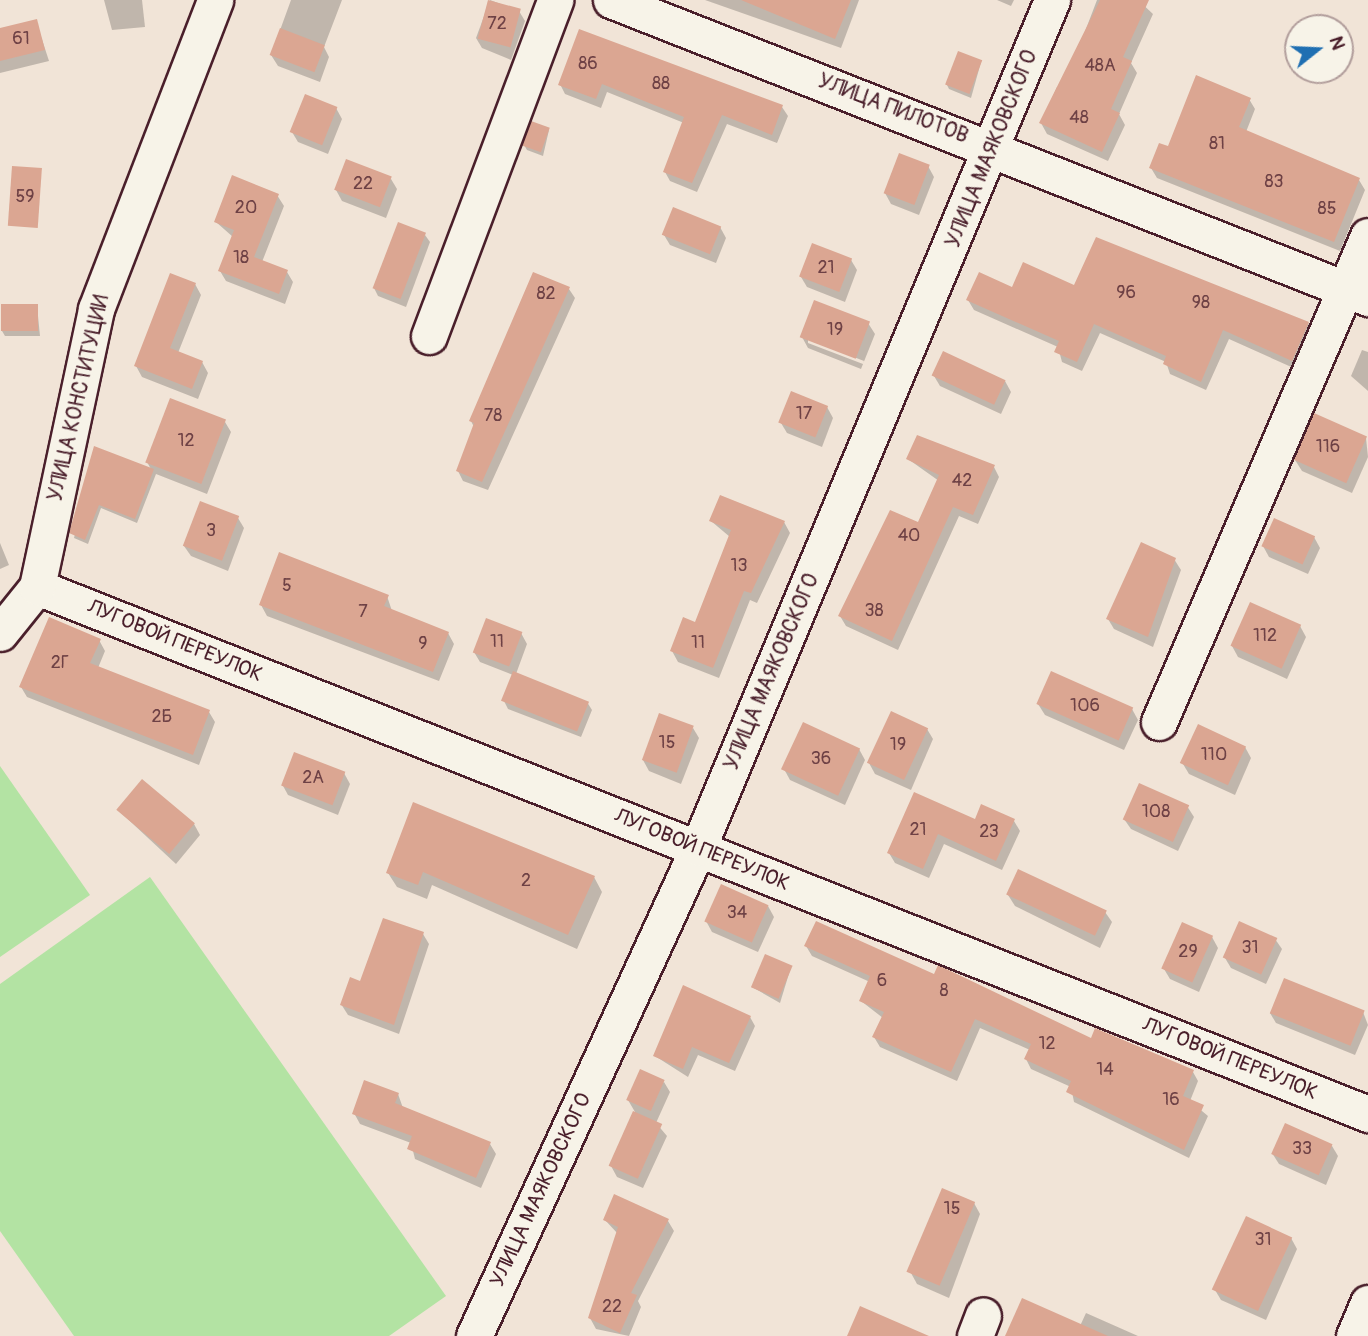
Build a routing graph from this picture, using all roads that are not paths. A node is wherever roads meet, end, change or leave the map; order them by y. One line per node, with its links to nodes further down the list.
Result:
1 (215, 0): 9 (street, УЛИЦА КОНСТИТУЦИИ)
2 (555, 0): 8 (street)
3 (611, 0): 5 (street, УЛИЦА ПИЛОТОВ)
4 (1052, 0): 5 (street, УЛИЦА МАЯКОВСКОГО)
5 (994, 148): 7 (street, УЛИЦА ПИЛОТОВ); 12 (street, УЛИЦА МАЯКОВСКОГО)
6 (1368, 236): 7 (street)
7 (1358, 294): 11 (street)
8 (429, 336)
9 (37, 587): 10 (street, УЛИЦА КОНСТИТУЦИИ); 12 (street, ЛУГОВОЙ ПЕРЕУЛОК)
10 (0, 633)
11 (1159, 722)
12 (698, 848): 13 (street, ЛУГОВОЙ ПЕРЕУЛОК); 15 (street, УЛИЦА МАЯКОВСКОГО)
13 (1368, 1114)
14 (1368, 1303): 16 (street)
15 (474, 1336)
16 (1354, 1336)

